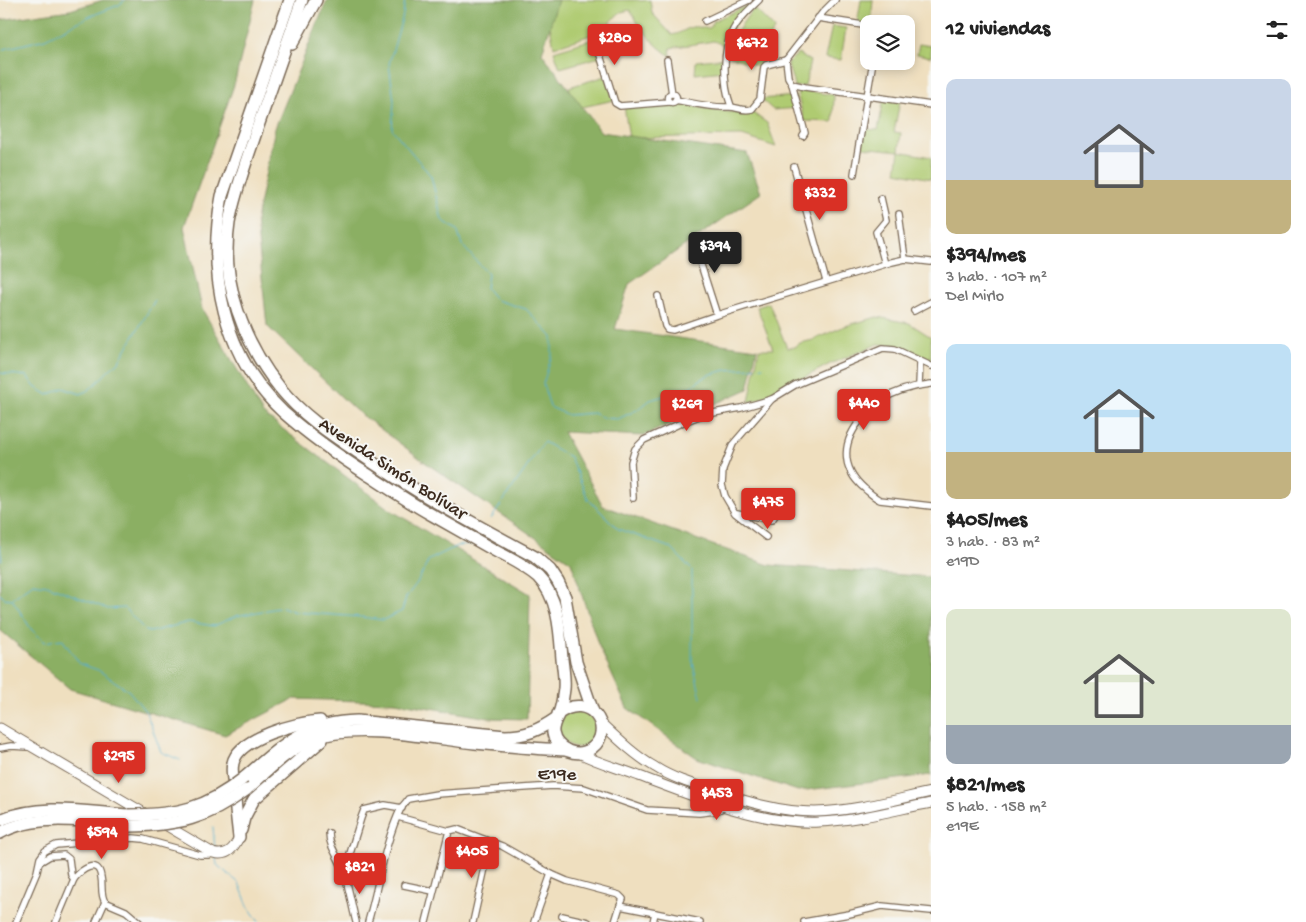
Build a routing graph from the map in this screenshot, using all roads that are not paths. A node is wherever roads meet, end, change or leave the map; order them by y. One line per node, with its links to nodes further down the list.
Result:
1 (290, 0): 45 (highway, Avenida Simón Bolívar)
2 (302, 0): 13 (highway, Avenida Simón Bolívar)
3 (316, 0): 13 (highway)
4 (749, 0): 8 (street)
5 (759, 0): 19 (street)
6 (835, 0): 7 (street)
7 (818, 18): 9 (street); 12 (street)
8 (705, 21)
9 (860, 25)
10 (595, 39): 17 (street)
11 (667, 60): 17 (street)
12 (786, 60): 15 (street); 19 (street)
13 (280, 64): 44 (highway, Avenida Simón Bolívar)
14 (872, 70): 16 (street)
15 (792, 84): 16 (street); 20 (street)
16 (868, 95): 18 (street); 22 (street)
17 (672, 101): 19 (street)
18 (931, 105)
19 (730, 106)
20 (803, 136)
21 (794, 167): 29 (street)
22 (854, 174)
23 (881, 198): 28 (street)
24 (899, 214): 26 (street)
25 (693, 240): 33 (street)
26 (905, 259): 27 (street); 28 (street)
27 (931, 262)
28 (885, 264): 29 (street)
29 (826, 281): 33 (street)
30 (658, 296): 33 (street)
31 (931, 302): 32 (street)
32 (914, 311)
33 (717, 315)
34 (920, 362): 35 (street); 37 (street); 38 (street)
35 (931, 366)
36 (931, 384): 37 (street)
37 (918, 385): 41 (street)
38 (772, 399): 39 (street); 42 (street)
39 (633, 498)
40 (784, 502): 42 (street)
41 (931, 506)
42 (735, 513): 43 (street)
43 (766, 537)
44 (593, 712): 45 (highway); 46 (highway)
45 (557, 716): 47 (highway); 53 (highway)
46 (600, 722): 54 (highway); 55 (main road)
47 (334, 723): 63 (highway, bridge); 67 (highway)
48 (0, 728): 52 (main road)
49 (328, 735): 50 (highway); 63 (highway, bridge); 67 (highway)
50 (477, 743): 53 (highway); 54 (highway)
51 (0, 748): 52 (street)
52 (35, 748): 69 (main road)
53 (566, 750): 54 (highway)
54 (583, 755): 56 (main road)
55 (931, 792)
56 (706, 799): 58 (main road); 60 (street)
57 (931, 803): 58 (main road)
58 (727, 807): 60 (street, E19e)
59 (402, 808): 60 (street, E19e); 61 (street); 71 (street)
60 (701, 812)
61 (398, 817): 64 (street); 87 (street)
62 (0, 820): 63 (highway)
63 (129, 821): 65 (highway)
64 (449, 831): 68 (street); 75 (street)
65 (0, 833)
66 (329, 833): 71 (street)
67 (239, 836): 69 (main road)
68 (491, 841): 72 (street); 89 (street)
69 (213, 853): 70 (street)
70 (40, 862): 73 (street); 82 (street)
71 (344, 873): 86 (street)
72 (550, 874): 77 (street); 90 (street)
73 (74, 879): 76 (street); 83 (street)
74 (404, 884): 75 (street)
75 (433, 891): 88 (street)
76 (105, 902): 84 (street); 85 (street)
77 (620, 906): 79 (street); 92 (street)
78 (931, 911): 95 (street)
79 (655, 913): 81 (street); 93 (street)
80 (562, 916): 91 (street)
81 (687, 921): 94 (street)
82 (16, 922)
83 (56, 922)
84 (96, 922)
85 (139, 922)
86 (356, 922)
87 (368, 922)
88 (426, 922)
89 (473, 922)
90 (534, 922)
91 (588, 922)
92 (615, 922)
93 (653, 922)
94 (700, 922)
95 (804, 922)

